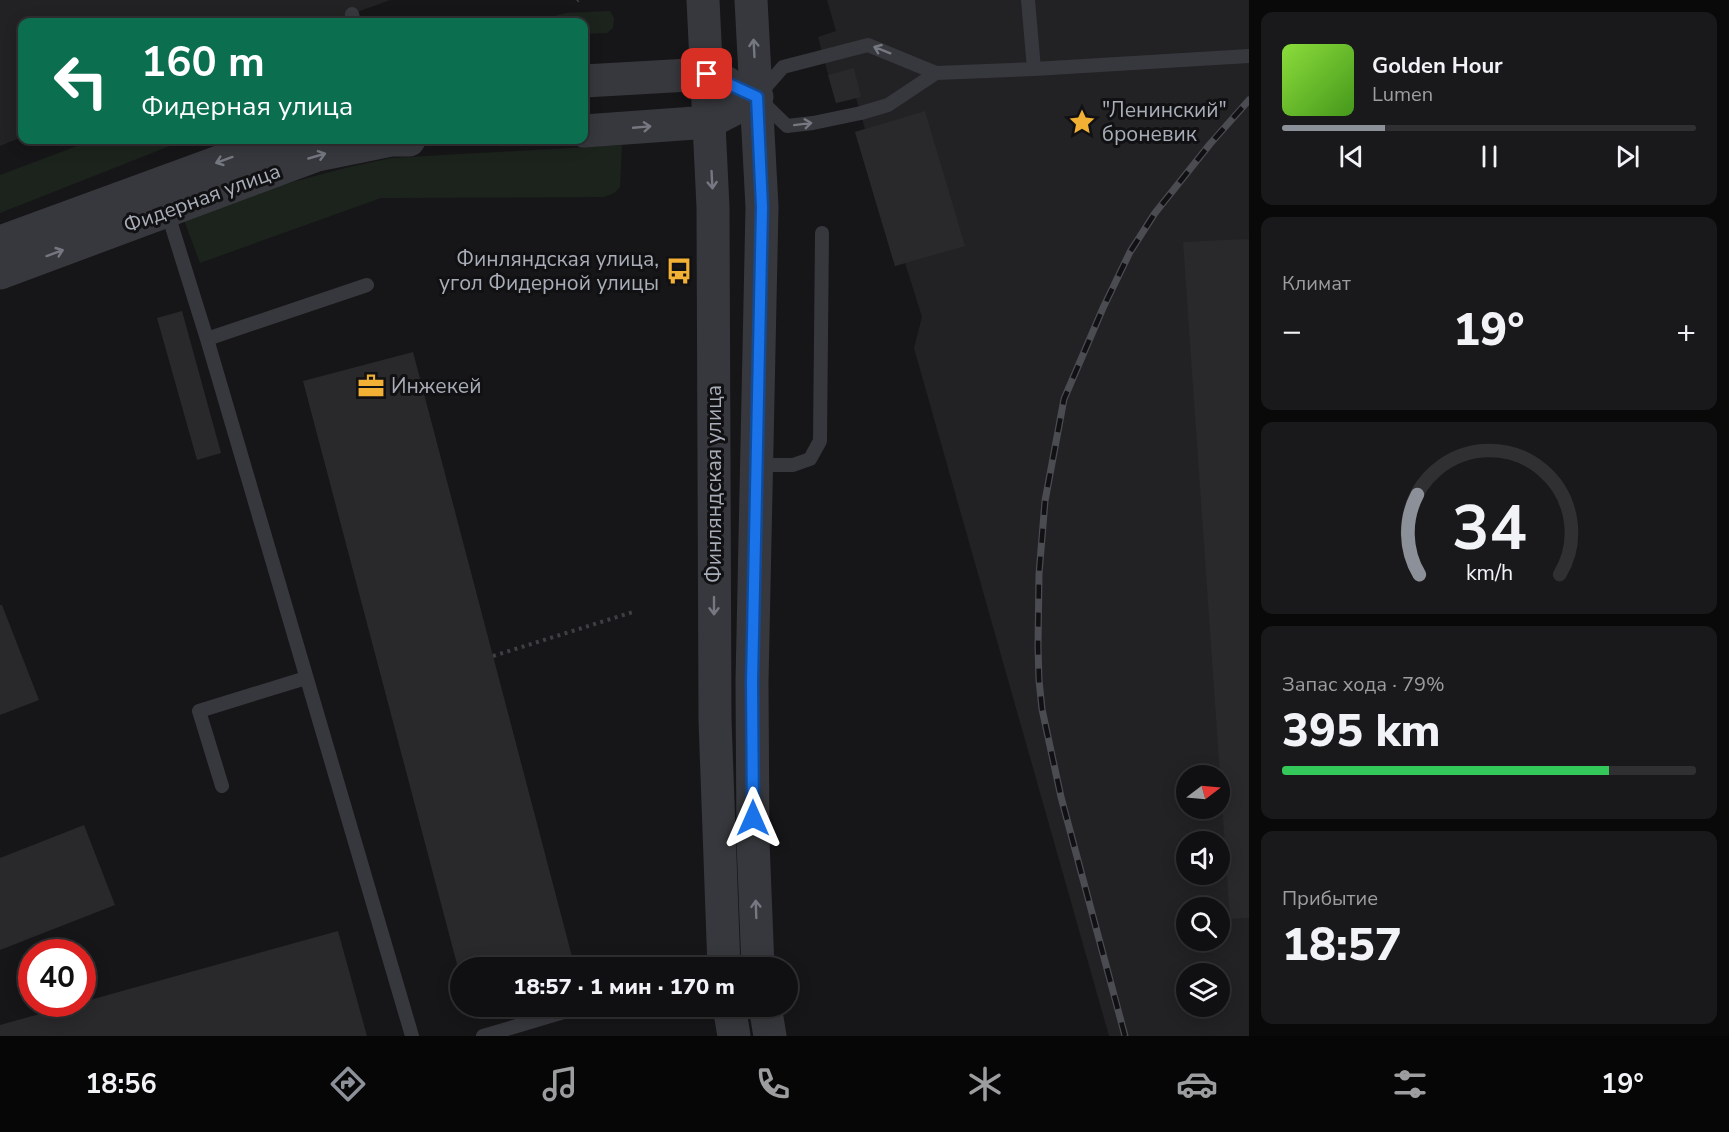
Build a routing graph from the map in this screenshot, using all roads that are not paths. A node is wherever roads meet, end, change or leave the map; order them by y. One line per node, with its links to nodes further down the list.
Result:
1 (703, 0): 7 (street, Финляндская улица)
2 (751, 0): 9 (street, Финляндская улица, one-way to 2)
3 (1028, 0): 5 (lane)
4 (1249, 56): 5 (lane)
5 (1034, 69): 6 (lane)
6 (936, 73): 9 (lane, one-way to 9); 9 (lane, one-way to 6)
7 (707, 74): 8 (street); 9 (street); 10 (street, Финляндская улица)
8 (588, 81)
9 (757, 97): 10 (street); 20 (street, Финляндская улица)
10 (709, 122): 11 (street, one-way to 10); 23 (street, Финляндская улица, one-way to 23)
11 (588, 131)
12 (268, 144): 16 (street, Фидерная улица, one-way to 16)
13 (371, 144): 14 (street, Фидерная улица, one-way to 13)
14 (167, 211): 17 (street, Фидерная улица, one-way to 14); 19 (lane)
15 (822, 233): 20 (lane)
16 (0, 242)
17 (0, 273)
18 (367, 285): 19 (lane)
19 (207, 339): 21 (lane)
20 (756, 465): 24 (street, Финляндская улица, one-way to 20)
21 (306, 678): 22 (lane); 28 (lane)
22 (222, 786)
23 (724, 957)
24 (758, 957)
25 (547, 1017): 29 (lane)
26 (731, 1017): 30 (street)
27 (767, 1017): 31 (street)
28 (412, 1036)
29 (483, 1036)
30 (734, 1036)
31 (770, 1036)

